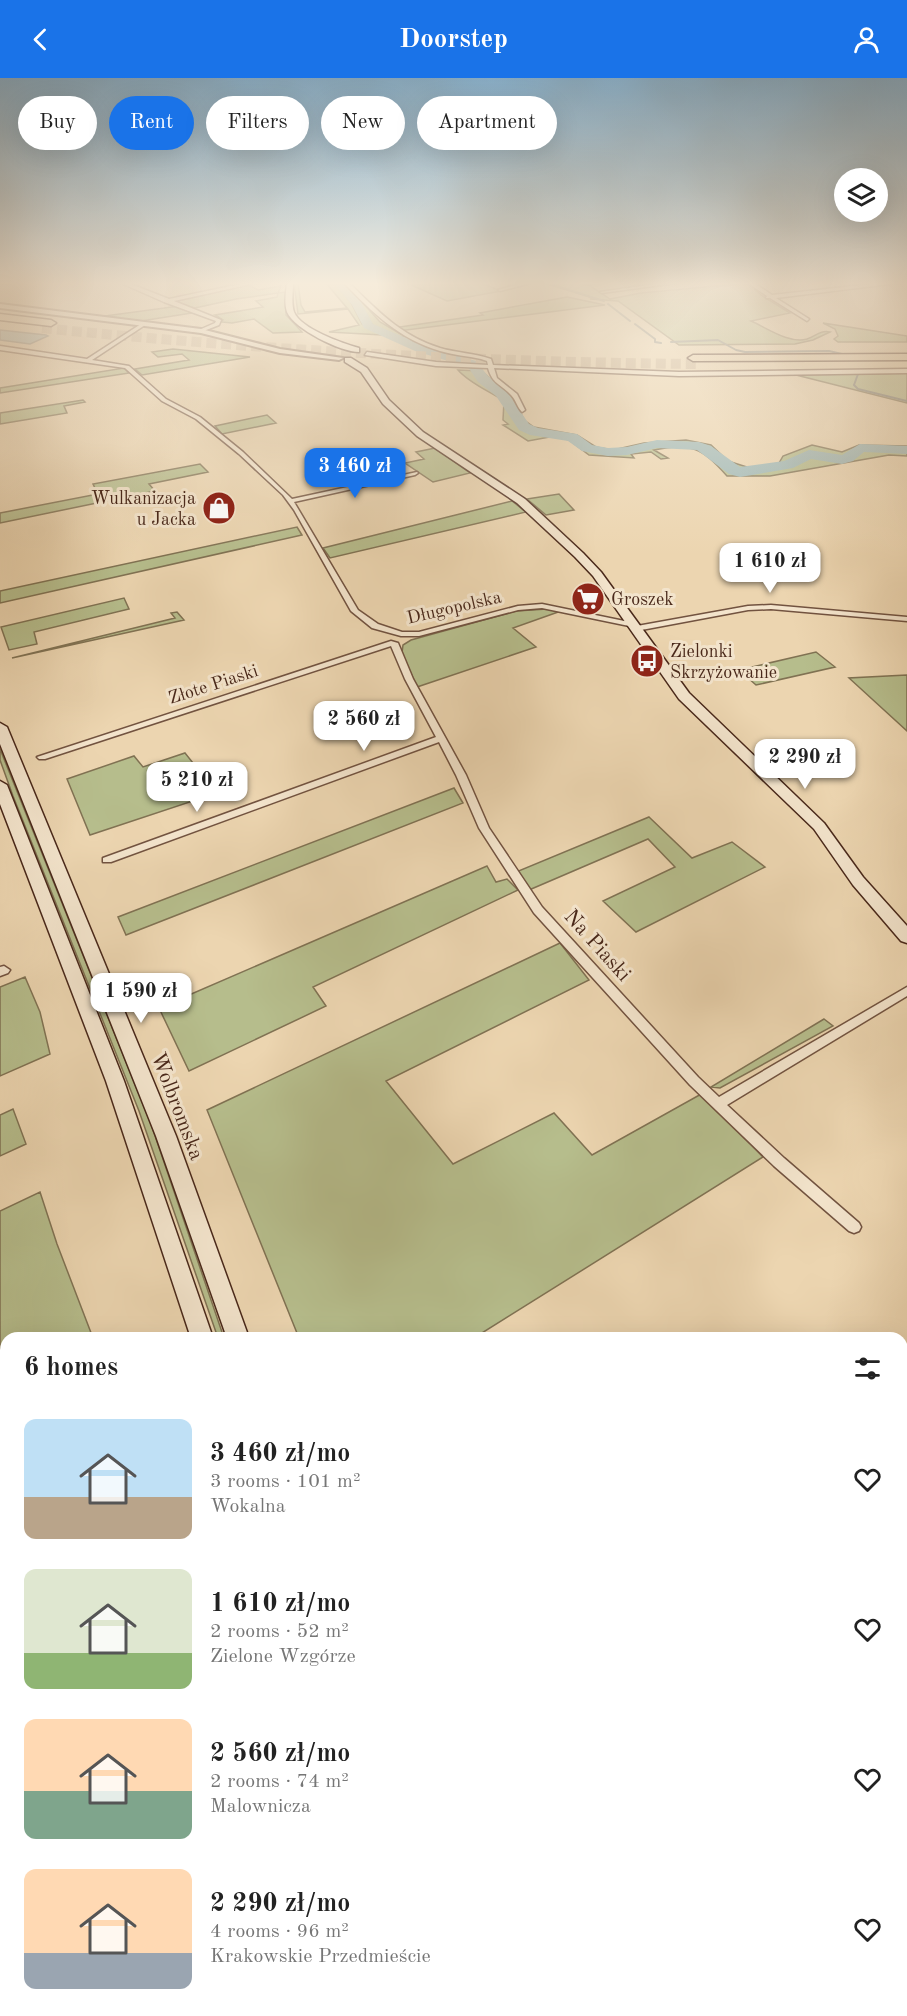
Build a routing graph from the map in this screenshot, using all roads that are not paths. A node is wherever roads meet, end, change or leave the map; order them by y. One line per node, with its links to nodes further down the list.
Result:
1 (137, 373): 8 (street, Długopolska)
2 (366, 373): 9 (main road)
3 (492, 373): 6 (street)
4 (688, 373): 5 (street)
5 (733, 373)
6 (522, 410)
7 (415, 473): 8 (street)
8 (290, 501): 13 (street, Długopolska)
9 (622, 608): 10 (street); 12 (main road)
10 (602, 618): 12 (street, Długopolska); 13 (street, Długopolska)
11 (907, 620): 12 (street)
12 (635, 627): 19 (main road)
13 (398, 639): 15 (street, Na Piaski); 16 (street, Złote Piaski)
14 (0, 727): 24 (main road, Wolbromska)
15 (442, 738): 18 (street); 21 (street, Na Piaski)
16 (42, 757)
17 (0, 785): 23 (main road)
18 (107, 860)
19 (907, 937)
20 (907, 992): 21 (street)
21 (718, 1104): 22 (street, Na Piaski)
22 (854, 1227)
23 (200, 1332)
24 (236, 1332)

